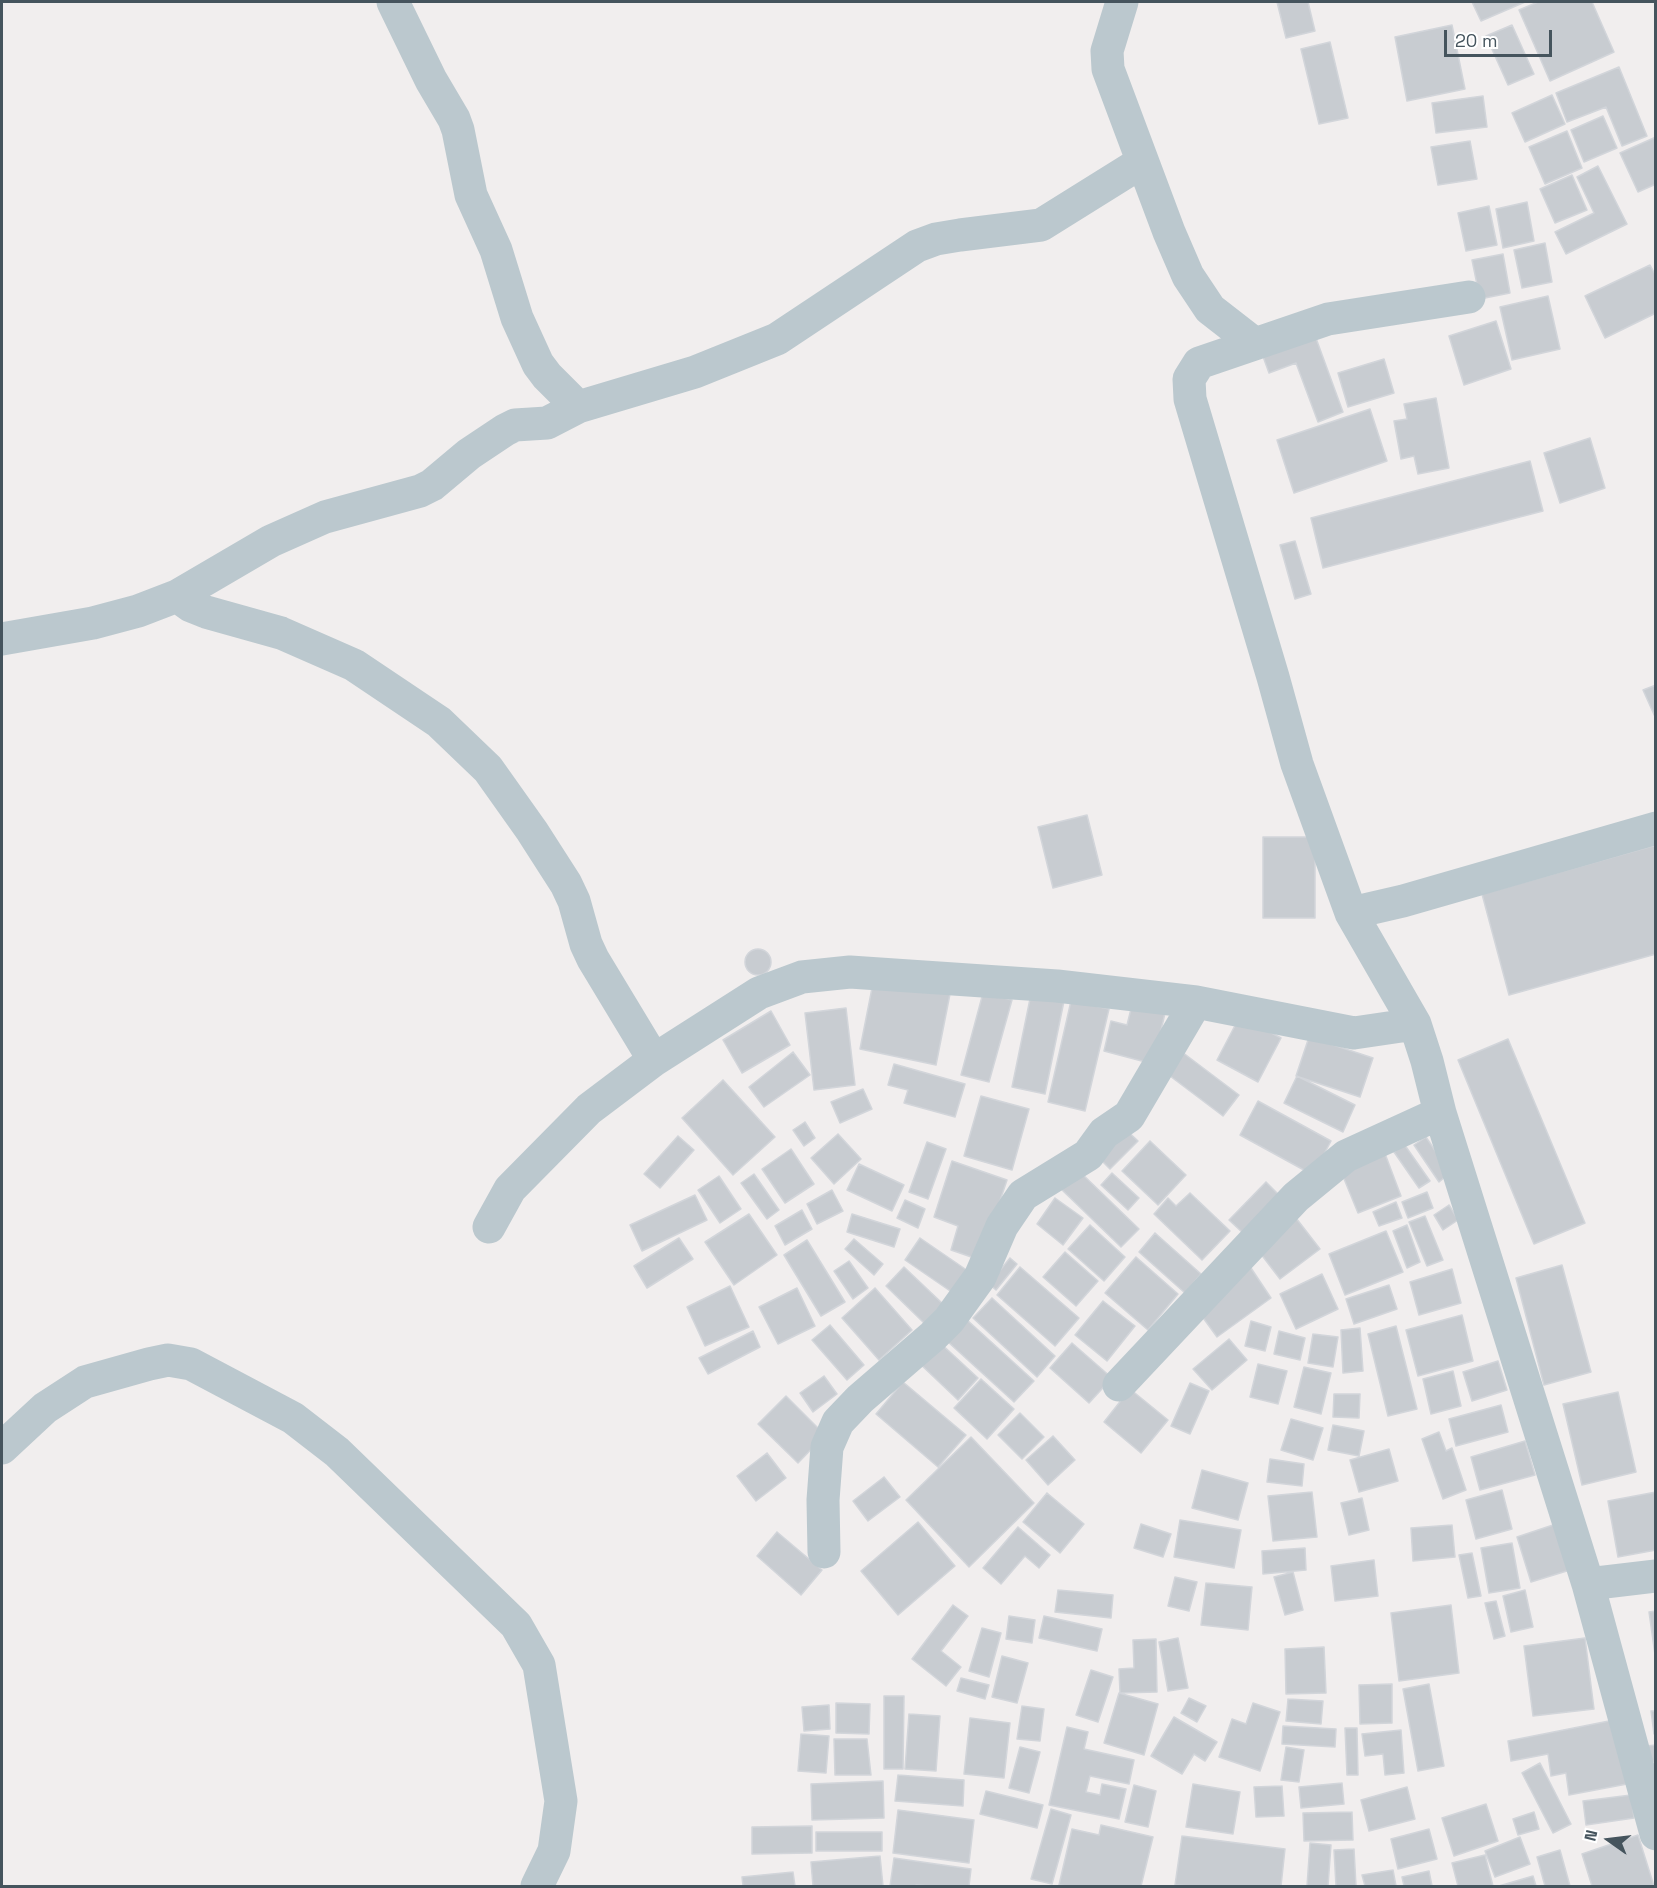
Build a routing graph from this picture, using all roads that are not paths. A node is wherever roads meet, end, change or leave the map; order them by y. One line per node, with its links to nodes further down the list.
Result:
1 (393, 2): 6 (street)
2 (1122, 2): 3 (street)
3 (1142, 162): 5 (street); 6 (street)
4 (1469, 297): 5 (street)
5 (1255, 344): 10 (street)
6 (578, 407): 7 (street)
7 (177, 596): 8 (street); 13 (street)
8 (2, 639)
9 (1656, 828): 10 (street)
10 (1351, 913): 12 (street)
11 (1196, 1002): 12 (street); 13 (street); 18 (street)
12 (1415, 1024): 14 (street)
13 (654, 1060): 15 (street)
14 (1440, 1113): 16 (street); 20 (street)
15 (489, 1227)
16 (1119, 1385)
17 (2, 1448): 22 (street)
18 (824, 1552)
19 (1656, 1576): 20 (street)
20 (1588, 1584): 21 (street)
21 (1656, 1834)
22 (537, 1887)

